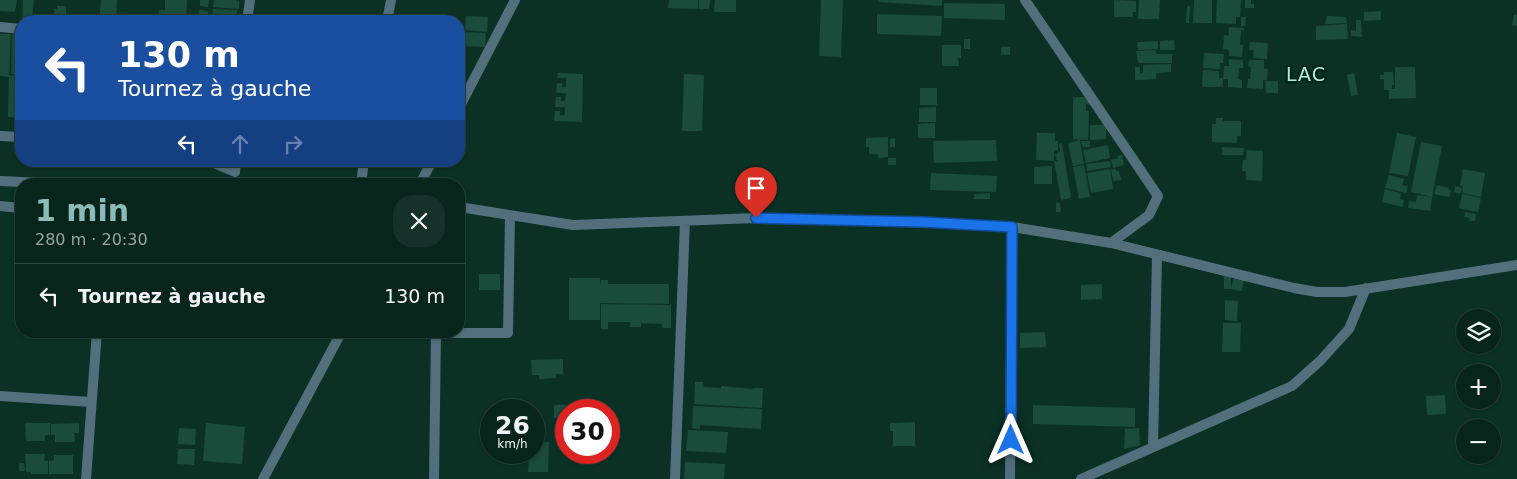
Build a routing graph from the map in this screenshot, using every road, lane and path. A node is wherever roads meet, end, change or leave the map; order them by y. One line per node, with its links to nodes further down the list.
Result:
1 (250, 0): 5 (street)
2 (391, 0): 6 (street)
3 (515, 0): 9 (street)
4 (1025, 0): 22 (street)
5 (248, 15)
6 (389, 15)
7 (0, 27): 8 (street)
8 (15, 28)
9 (465, 96)
10 (0, 136): 11 (street)
11 (15, 137)
12 (223, 167): 13 (street)
13 (235, 167)
14 (0, 181): 15 (street)
15 (15, 182)
16 (0, 206): 17 (street)
17 (15, 207)
18 (465, 208): 19 (street)
19 (510, 216): 20 (street); 26 (street)
20 (685, 221): 21 (street); 36 (street)
21 (1012, 227): 22 (street); 37 (street)
22 (1111, 243): 23 (street)
23 (1157, 255): 25 (street); 32 (street)
24 (1517, 265): 25 (street)
25 (1366, 288): 32 (street)
26 (465, 333)
27 (96, 338): 31 (street)
28 (338, 338): 34 (street)
29 (436, 338): 35 (street)
30 (0, 396): 31 (street)
31 (91, 402): 33 (street)
32 (1153, 447): 38 (street)
33 (86, 479)
34 (263, 479)
35 (434, 479)
36 (675, 479)
37 (1010, 479)
38 (1081, 479)

